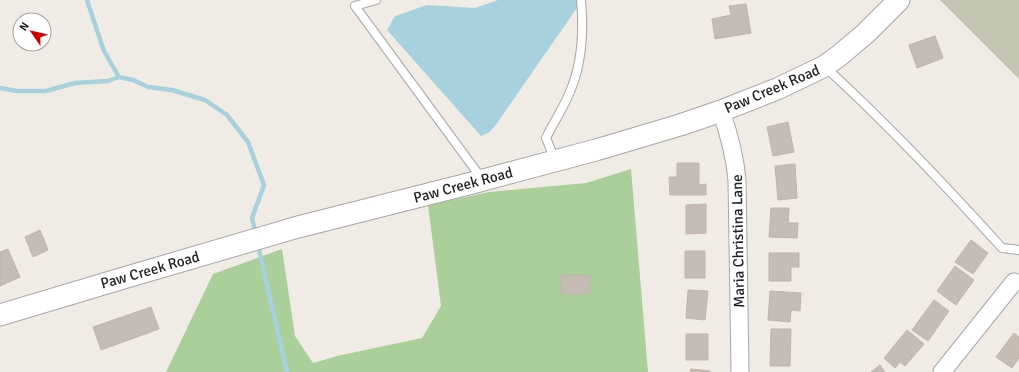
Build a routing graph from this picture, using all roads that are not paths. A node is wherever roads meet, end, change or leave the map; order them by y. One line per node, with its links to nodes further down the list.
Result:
1 (376, 0): 7 (lane)
2 (581, 0): 6 (lane)
3 (899, 0): 4 (street, Paw Creek Road)
4 (825, 66): 5 (street, Paw Creek Road); 8 (lane)
5 (721, 111): 6 (street, Paw Creek Road); 11 (street, Maria Christina Lane)
6 (556, 161): 7 (street, Paw Creek Road)
7 (483, 180): 10 (street, Paw Creek Road)
8 (1019, 250)
9 (1014, 282): 12 (street)
10 (0, 315)
11 (740, 372)
12 (942, 372)

